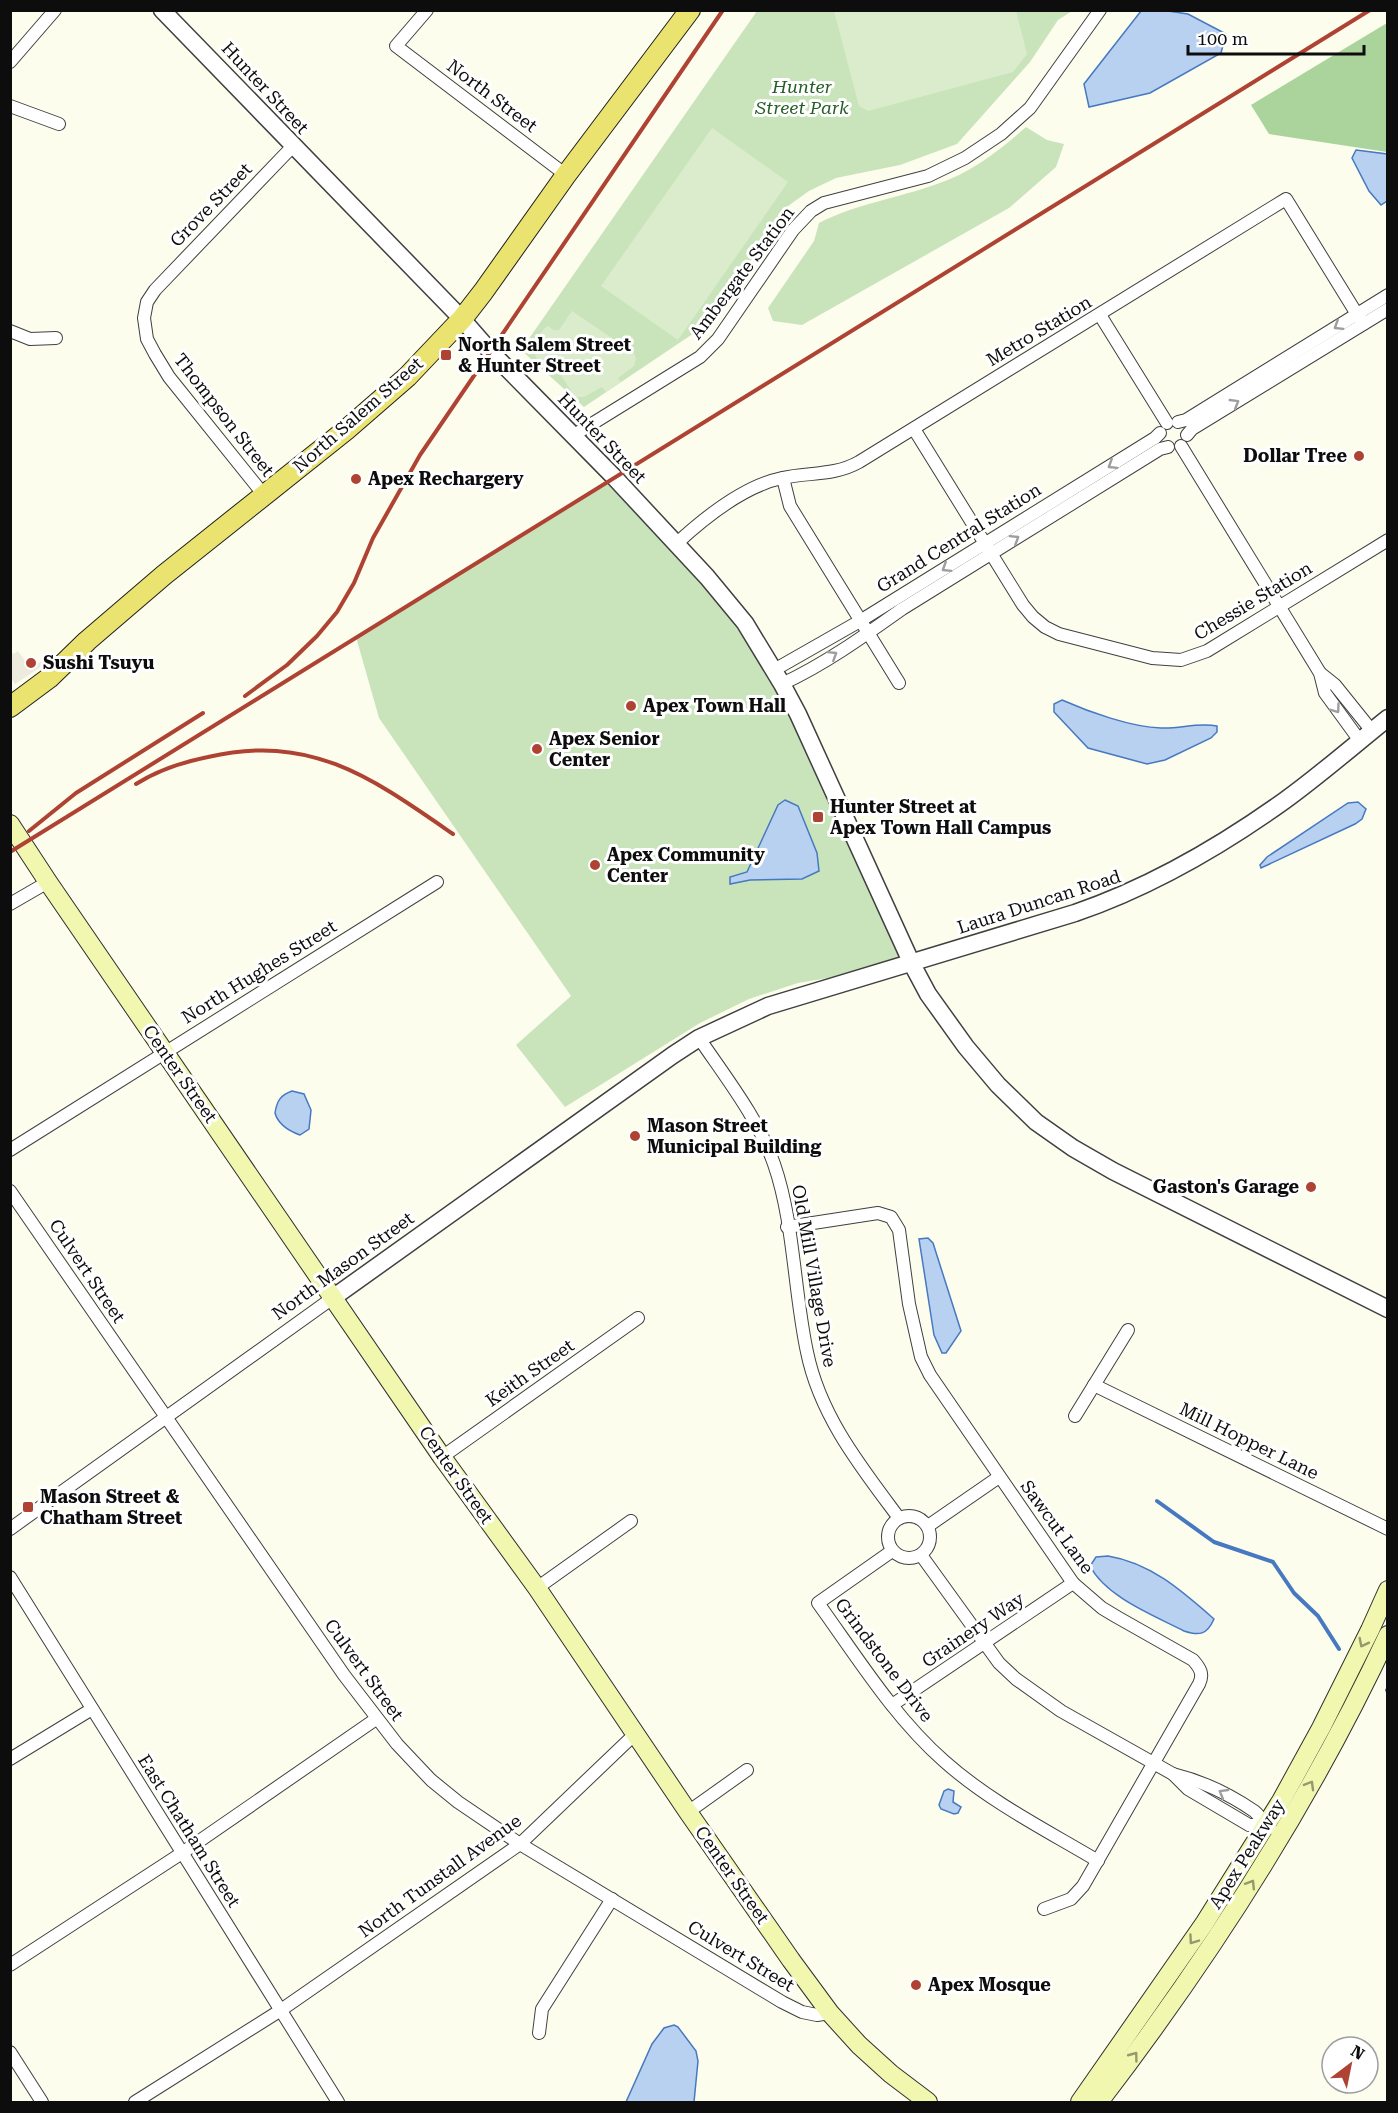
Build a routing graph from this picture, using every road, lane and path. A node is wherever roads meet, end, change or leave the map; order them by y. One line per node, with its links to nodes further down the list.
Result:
1 (55, 10): 6 (street)
2 (162, 10): 9 (street, Hunter Street)
3 (427, 10): 10 (street, North Street)
4 (690, 10): 10 (main road, North Salem Street)
5 (1100, 10): 21 (street, Ambergate Station)
6 (10, 62)
7 (10, 106): 8 (street)
8 (59, 124)
9 (293, 146): 11 (street, Grove Street); 15 (street, Hunter Street)
10 (566, 175): 15 (main road, North Salem Street)
11 (155, 290): 24 (street, Thompson Street)
12 (1388, 295): 16 (street, Grand Central Station)
13 (1388, 309): 16 (street, Grand Central Station)
14 (1100, 315): 16 (street, Metro Station); 19 (street); 20 (street, Metro Station)
15 (462, 319): 21 (street, Hunter Street); 24 (main road, North Salem Street)
16 (1360, 319): 19 (street, Grand Central Station, one-way to 19); 22 (street, Grand Central Station, one-way to 16)
17 (10, 331): 18 (street)
18 (56, 338)
19 (1168, 426): 22 (street); 22 (street); 27 (street, Grand Central Station, one-way to 27)
20 (914, 429): 23 (street, Metro Station); 27 (street, Chessie Station)
21 (574, 435): 26 (street, Hunter Street)
22 (1179, 442): 27 (street, Grand Central Station, one-way to 22); 28 (street)
23 (783, 478): 26 (street, Metro Station); 29 (street)
24 (264, 495): 33 (main road, North Salem Street)
25 (1388, 540): 28 (street, Chessie Station)
26 (676, 543): 31 (street, Hunter Street)
27 (988, 549): 28 (street, Chessie Station); 29 (street, Grand Central Station, one-way to 29); 30 (street, Grand Central Station)
28 (1280, 607): 35 (street)
29 (860, 621): 30 (street); 31 (street, Grand Central Station)
30 (868, 633): 31 (street, Grand Central Station, one-way to 30); 32 (street)
31 (778, 677): 40 (street, Hunter Street)
32 (899, 683)
33 (10, 707)
34 (1388, 718): 35 (street, Laura Duncan Road)
35 (1366, 736): 40 (street, Laura Duncan Road)
36 (10, 824): 37 (main road, Center Street)
37 (48, 882): 39 (street); 42 (main road, Center Street)
38 (437, 882): 42 (street, North Hughes Street)
39 (10, 904)
40 (912, 964): 41 (street, Laura Duncan Road); 47 (street, Hunter Street)
41 (699, 1038): 45 (street, Old Mill Village Drive); 46 (street, North Mason Street)
42 (165, 1053): 43 (street, North Hughes Street); 46 (main road, Center Street)
43 (10, 1150)
44 (10, 1191): 52 (street, Culvert Street)
45 (787, 1227): 54 (street, Sawcut Lane); 55 (street, Old Mill Village Drive)
46 (334, 1297): 52 (street, North Mason Street); 53 (main road, Center Street)
47 (1388, 1309)
48 (638, 1318): 53 (street, Keith Street)
49 (1128, 1330): 50 (street)
50 (1094, 1385): 51 (street); 59 (street, Mill Hopper Lane)
51 (1075, 1416)
52 (166, 1418): 58 (street, North Mason Street); 70 (street, Culvert Street)
53 (442, 1457): 64 (main road, Center Street)
54 (999, 1477): 57 (street); 63 (street, Sawcut Lane)
55 (899, 1518): 57 (street); 60 (street)
56 (631, 1521): 64 (street)
57 (928, 1526): 61 (street)
58 (10, 1529)
59 (1388, 1529)
60 (892, 1551): 61 (street); 68 (street, Grindstone Drive)
61 (921, 1555): 67 (street)
62 (10, 1577): 69 (street, East Chatham Street)
63 (1072, 1583): 67 (street, Grainery Way); 73 (street, Sawcut Lane)
64 (537, 1588): 71 (main road, Center Street)
65 (1388, 1590): 76 (main road, Apex Peakway, one-way to 76)
66 (1388, 1635): 77 (main road, Apex Peakway, one-way to 66)
67 (984, 1643): 68 (street, Grainery Way); 73 (street)
68 (892, 1705): 80 (street, Grindstone Drive)
69 (92, 1709): 72 (street); 79 (street, East Chatham Street)
70 (376, 1719): 78 (street, Culvert Street); 79 (street)
71 (635, 1734): 75 (main road, Center Street); 78 (street, North Tunstall Avenue)
72 (10, 1759)
73 (1154, 1762): 76 (street); 80 (street, Sawcut Lane)
74 (747, 1770): 75 (street)
75 (688, 1812): 85 (main road, Center Street)
76 (1265, 1825): 77 (street); 92 (main road, Apex Peakway, one-way to 92)
77 (1281, 1835): 93 (main road, Apex Peakway, one-way to 77)
78 (520, 1844): 81 (street, Culvert Street); 84 (street, North Tunstall Avenue)
79 (182, 1853): 83 (street); 84 (street, East Chatham Street)
80 (1098, 1861): 82 (street, Sawcut Lane)
81 (612, 1899): 85 (street, Culvert Street); 86 (street)
82 (1044, 1909)
83 (10, 1965)
84 (281, 2010): 89 (street, North Tunstall Avenue); 90 (street, East Chatham Street)
85 (830, 2013): 91 (main road, Center Street)
86 (539, 2033)
87 (10, 2052): 88 (street)
88 (42, 2103)
89 (135, 2103)
90 (338, 2103)
91 (928, 2103)
92 (1080, 2103)
93 (1099, 2103)

